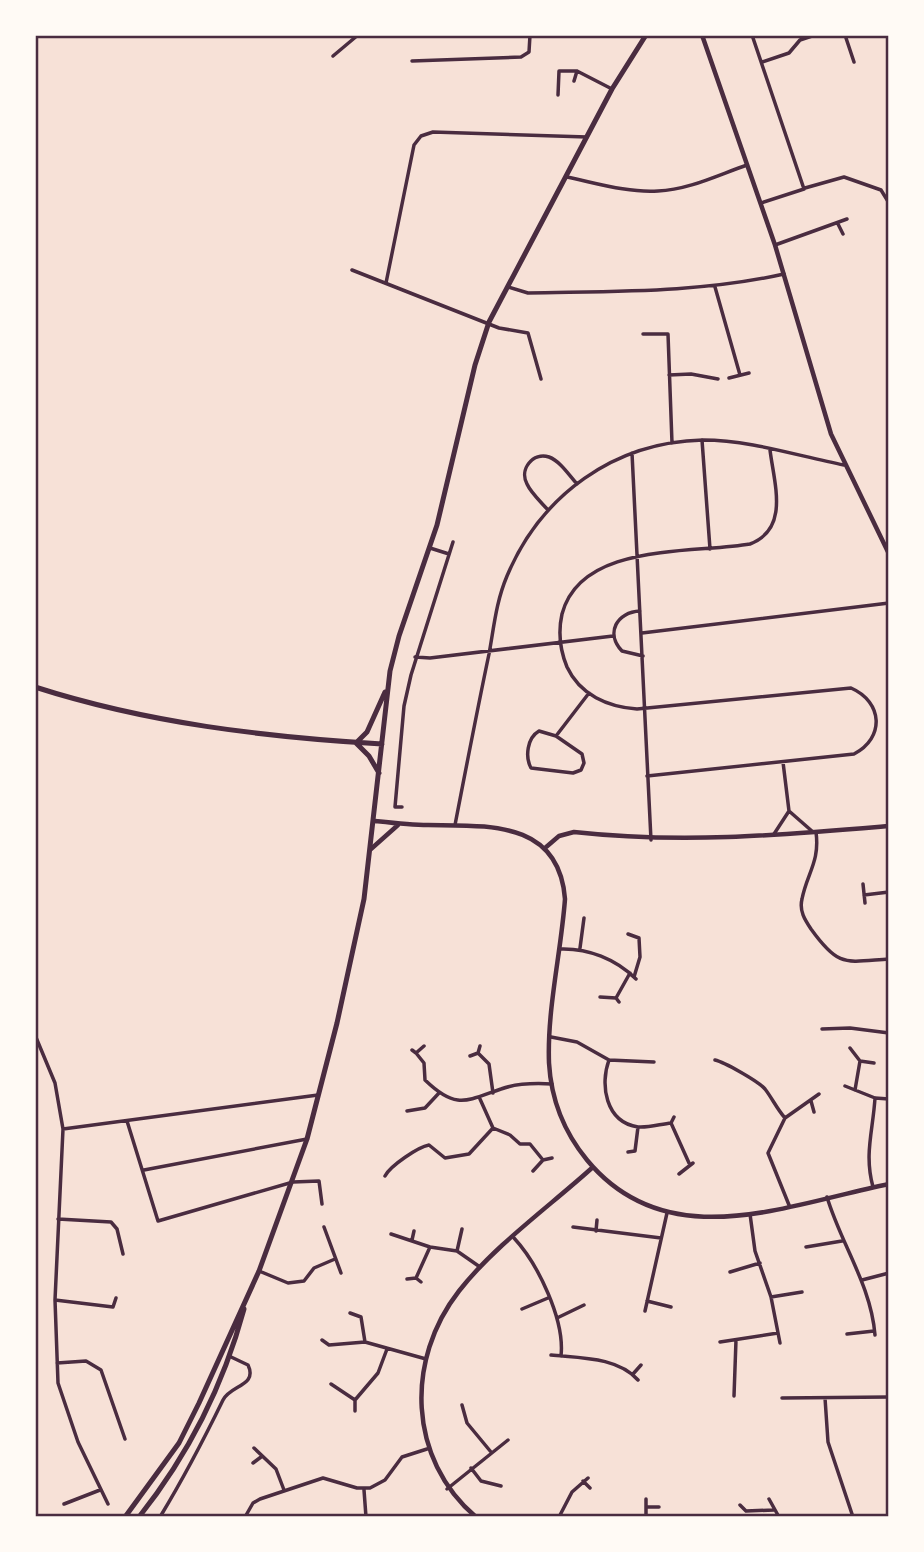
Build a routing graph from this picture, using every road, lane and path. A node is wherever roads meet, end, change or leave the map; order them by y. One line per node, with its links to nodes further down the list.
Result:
1 (358, 35): 8 (street)
2 (530, 35): 9 (street)
3 (646, 35): 14 (main road)
4 (702, 35): 17 (street)
5 (752, 35): 10 (street)
6 (815, 35): 10 (street)
7 (845, 35): 11 (street)
8 (333, 56)
9 (412, 61)
10 (761, 62): 19 (street)
11 (854, 62)
12 (578, 71): 13 (street); 14 (street); 15 (street)
13 (573, 81)
14 (612, 89): 16 (main road)
15 (558, 95)
16 (587, 137): 18 (main road); 28 (street)
17 (747, 165): 18 (street); 21 (street)
18 (567, 177): 29 (main road)
19 (804, 189): 20 (street); 21 (street)
20 (889, 203)
21 (760, 204): 25 (street)
22 (847, 219): 23 (street)
23 (838, 224): 24 (street); 25 (street)
24 (843, 234)
25 (775, 245): 27 (street)
26 (352, 270): 28 (street)
27 (784, 274): 30 (street); 43 (street)
28 (386, 283): 31 (street)
29 (507, 286): 30 (street); 31 (main road)
30 (715, 287): 35 (street)
31 (489, 322): 37 (street); 47 (main road)
32 (643, 334): 34 (street)
33 (749, 373): 35 (street)
34 (669, 375): 38 (street); 40 (street)
35 (740, 375): 36 (street)
36 (729, 378)
37 (541, 379)
38 (719, 379)
39 (702, 440): 40 (street); 41 (street); 48 (street)
40 (672, 443): 42 (street)
41 (770, 450): 43 (street); 48 (street)
42 (632, 453): 44 (street); 51 (street)
43 (844, 466): 50 (street)
44 (577, 484): 45 (street); 45 (street)
45 (548, 510): 57 (street)
46 (453, 542): 49 (street)
47 (430, 548): 49 (street); 61 (main road)
48 (710, 549): 51 (street)
49 (449, 554): 59 (street)
50 (889, 554)
51 (637, 558): 53 (street); 56 (street)
52 (889, 603): 54 (street)
53 (641, 611): 54 (street); 55 (street)
54 (642, 633): 58 (street)
55 (613, 636): 56 (street); 58 (street)
56 (560, 642): 57 (street); 62 (street)
57 (489, 650): 59 (street); 74 (street)
58 (643, 656): 63 (street)
59 (415, 657): 70 (street)
60 (35, 687): 65 (main road)
61 (387, 687): 65 (main road); 66 (main road)
62 (589, 694): 63 (street); 64 (street)
63 (644, 709): 67 (street); 69 (street)
64 (556, 736): 64 (street)
65 (356, 743): 66 (main road); 68 (main road)
66 (382, 744): 68 (main road)
67 (783, 762): 69 (street); 71 (street)
68 (379, 773): 72 (main road)
69 (647, 776): 78 (street)
70 (402, 807)
71 (789, 811): 76 (street); 77 (street)
72 (375, 821): 73 (street); 80 (main road)
73 (399, 825): 74 (street); 80 (street)
74 (455, 825): 79 (street)
75 (889, 826): 76 (street)
76 (815, 832): 77 (street); 89 (street)
77 (773, 836): 78 (street)
78 (652, 840): 79 (street)
79 (545, 848): 88 (street)
80 (371, 849): 114 (main road)
81 (863, 884): 83 (street)
82 (889, 892): 83 (street)
83 (864, 895): 84 (street)
84 (865, 903)
85 (584, 918): 87 (street)
86 (628, 934): 90 (street)
87 (580, 948): 88 (street); 90 (street)
88 (560, 949): 95 (street)
89 (889, 959)
90 (630, 973): 91 (street)
91 (600, 997)
92 (822, 1029): 93 (street)
93 (889, 1033)
94 (35, 1035): 127 (street)
95 (551, 1037): 102 (street); 108 (street)
96 (424, 1046): 111 (street)
97 (480, 1046): 99 (street)
98 (850, 1048): 104 (street)
99 (478, 1052): 100 (street); 112 (street)
100 (470, 1056)
101 (732, 1059): 106 (street)
102 (609, 1060): 105 (street); 125 (street)
103 (715, 1060): 106 (street)
104 (860, 1061): 107 (street); 110 (street)
105 (654, 1062)
106 (726, 1063): 122 (street)
107 (874, 1063)
108 (552, 1084): 112 (street); 134 (street)
109 (845, 1086): 110 (street)
110 (855, 1090): 115 (street)
111 (439, 1093): 116 (street); 119 (street)
112 (493, 1093): 116 (street)
113 (819, 1094): 118 (street)
114 (319, 1095): 123 (street); 128 (main road)
115 (876, 1098): 117 (street); 141 (street)
116 (480, 1099): 126 (street)
117 (889, 1099)
118 (811, 1101): 120 (street); 122 (street)
119 (407, 1111)
120 (814, 1112)
121 (674, 1117): 124 (street)
122 (785, 1118): 144 (street)
123 (127, 1121): 127 (street); 135 (street)
124 (671, 1122): 125 (street); 137 (street)
125 (638, 1127): 129 (street)
126 (493, 1128): 130 (street); 132 (street)
127 (63, 1129): 148 (street)
128 (307, 1139): 135 (street); 139 (main road)
129 (628, 1152)
130 (468, 1154): 133 (street); 138 (street)
131 (552, 1158): 132 (street)
132 (543, 1160): 136 (street)
133 (474, 1161)
134 (593, 1167): 145 (street); 157 (street)
135 (143, 1171): 139 (street)
136 (533, 1171)
137 (679, 1174)
138 (385, 1176)
139 (293, 1182): 143 (street); 168 (main road)
140 (889, 1184): 141 (street)
141 (873, 1187): 142 (street)
142 (827, 1197): 144 (street); 160 (street)
143 (322, 1204)
144 (789, 1205): 146 (street)
145 (667, 1213): 146 (street); 158 (street)
146 (750, 1214): 166 (street)
147 (119, 1217): 150 (street)
148 (57, 1219): 150 (street); 181 (street)
149 (597, 1220): 155 (street)
150 (113, 1223): 164 (street)
151 (324, 1227): 165 (street)
152 (573, 1227): 155 (street)
153 (462, 1229): 163 (street)
154 (414, 1231): 159 (street)
155 (596, 1231): 158 (street)
156 (391, 1234): 159 (street)
157 (514, 1238): 167 (street); 180 (street)
158 (661, 1238): 182 (street)
159 (412, 1240): 161 (street)
160 (842, 1240): 162 (street); 174 (street)
161 (430, 1247): 163 (street); 172 (street)
162 (806, 1247)
163 (457, 1251): 167 (street)
164 (123, 1254)
165 (335, 1259): 168 (street); 170 (street)
166 (760, 1263): 169 (street); 177 (street)
167 (480, 1267): 201 (street)
168 (258, 1271): 179 (main road)
169 (730, 1272)
170 (341, 1273)
171 (889, 1273): 174 (street)
172 (416, 1278): 173 (street); 175 (street)
173 (407, 1279)
174 (862, 1280): 190 (street)
175 (421, 1282)
176 (802, 1292): 177 (street)
177 (771, 1297): 189 (street)
178 (116, 1298): 181 (street)
179 (247, 1298): 197 (main road); 199 (main road)
180 (548, 1298): 185 (street); 188 (street)
181 (55, 1300): 202 (street)
182 (647, 1301): 184 (street); 186 (street)
183 (584, 1305): 188 (street)
184 (671, 1307)
185 (522, 1308)
186 (645, 1311)
187 (350, 1313): 193 (street)
188 (557, 1319): 200 (street)
189 (778, 1333): 192 (street); 195 (street)
190 (847, 1334)
191 (322, 1340): 193 (street)
192 (736, 1340): 194 (street); 207 (street)
193 (365, 1342): 196 (street)
194 (720, 1342)
195 (780, 1343)
196 (387, 1349): 201 (street); 211 (street)
197 (220, 1352): 199 (street); 240 (main road)
198 (551, 1355): 200 (street)
199 (231, 1356): 241 (main road); 242 (street)
200 (561, 1356): 204 (street)
201 (426, 1359): 219 (street)
202 (56, 1363): 215 (street); 229 (street)
203 (641, 1365): 204 (street)
204 (632, 1374): 205 (street)
205 (638, 1380)
206 (331, 1384): 211 (street)
207 (734, 1396)
208 (889, 1397): 210 (street)
209 (782, 1398): 210 (street)
210 (825, 1398): 249 (street)
211 (355, 1400): 213 (street)
212 (462, 1405): 220 (street)
213 (355, 1410)
214 (129, 1429): 215 (street)
215 (122, 1432): 216 (street)
216 (125, 1439)
217 (508, 1440): 220 (street)
218 (254, 1448): 221 (street)
219 (428, 1449): 228 (street); 231 (street)
220 (491, 1452): 223 (street)
221 (261, 1457): 222 (street); 230 (street)
222 (253, 1463)
223 (471, 1468): 226 (street); 228 (street)
224 (588, 1478): 225 (street)
225 (583, 1481): 227 (street); 246 (street)
226 (501, 1486)
227 (590, 1488)
228 (447, 1489): 245 (street)
229 (100, 1490): 234 (street); 235 (street)
230 (284, 1490): 231 (street); 243 (street)
231 (364, 1490): 244 (street)
232 (646, 1499): 237 (street)
233 (769, 1499): 239 (street)
234 (64, 1504)
235 (108, 1504)
236 (740, 1505): 239 (street)
237 (646, 1507): 238 (street); 247 (street)
238 (659, 1507)
239 (774, 1510): 248 (street)
240 (125, 1517)
241 (139, 1517)
242 (160, 1517)
243 (244, 1517)
244 (366, 1517)
245 (476, 1517)
246 (559, 1517)
247 (646, 1517)
248 (779, 1517)
249 (853, 1517)

